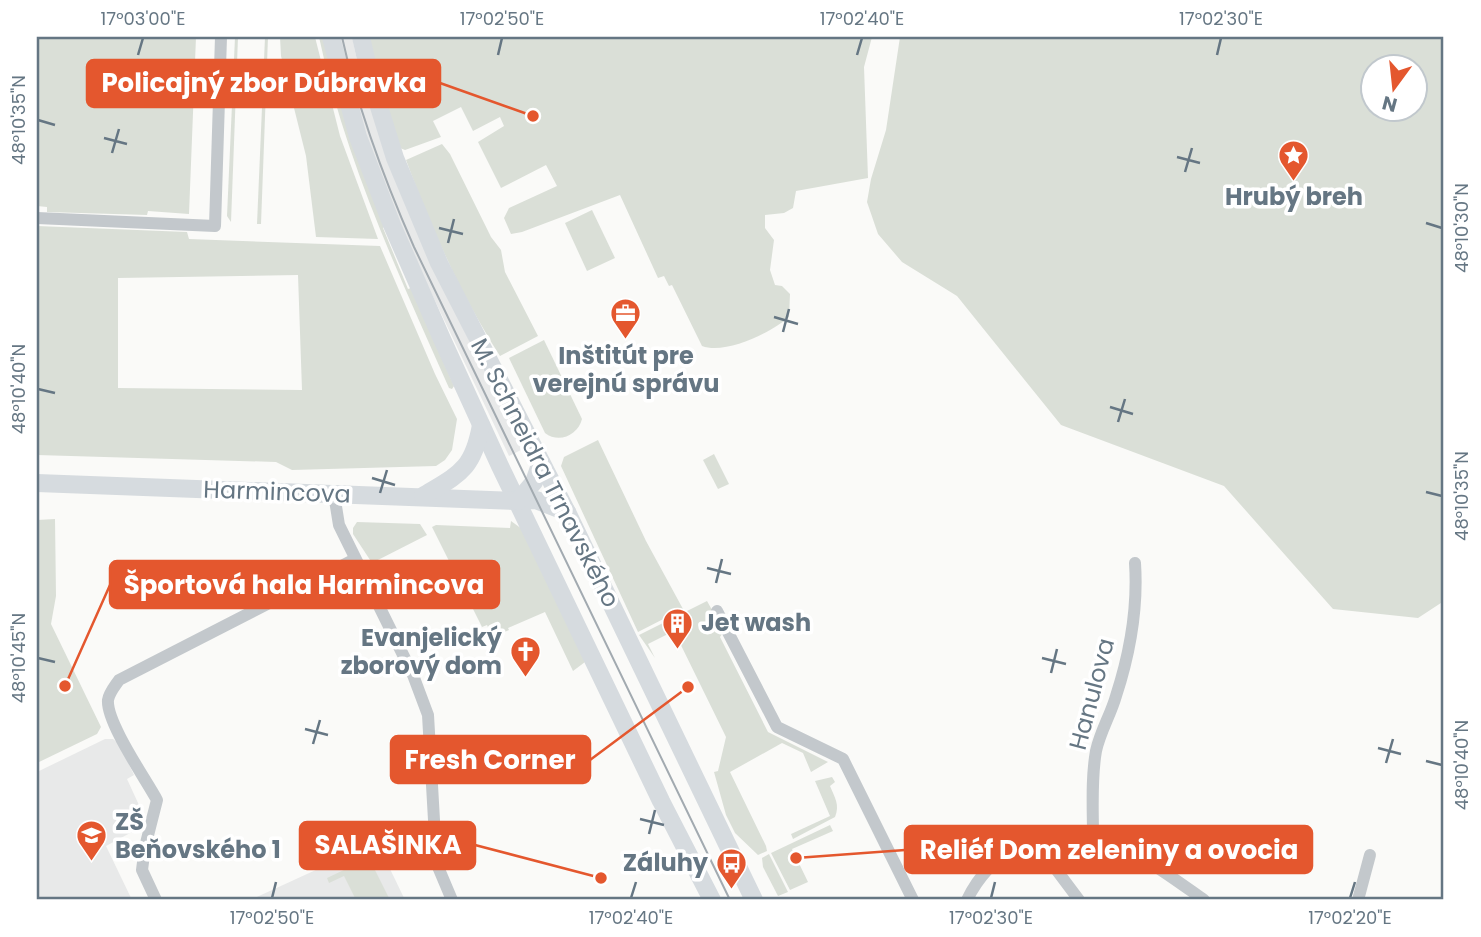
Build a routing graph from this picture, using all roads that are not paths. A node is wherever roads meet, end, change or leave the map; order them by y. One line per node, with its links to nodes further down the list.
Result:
1 (222, 37): 4 (street)
2 (331, 37): 5 (main road, M. Schneidra Trnavského)
3 (361, 37): 6 (main road, M. Schneidra Trnavského)
4 (37, 218)
5 (481, 425): 9 (main road); 10 (main road, M. Schneidra Trnavského)
6 (541, 462): 10 (main road); 11 (main road, M. Schneidra Trnavského)
7 (37, 483): 8 (main road, Harmincova)
8 (334, 494): 9 (main road, Harmincova); 12 (street)
9 (423, 496): 10 (main road, Harmincova)
10 (518, 501): 11 (main road, Harmincova); 20 (main road, M. Schneidra Trnavského)
11 (567, 512): 21 (main road, M. Schneidra Trnavského)
12 (355, 559): 18 (street); 19 (street)
13 (1135, 563): 15 (street, Hanulova)
14 (717, 611): 22 (street)
15 (1093, 837): 16 (street); 25 (street)
16 (1044, 840): 23 (street); 24 (street)
17 (1370, 855): 26 (street)
18 (156, 900)
19 (452, 900)
20 (712, 900)
21 (754, 900)
22 (913, 900)
23 (967, 900)
24 (1079, 900)
25 (1204, 900)
26 (1358, 900)

